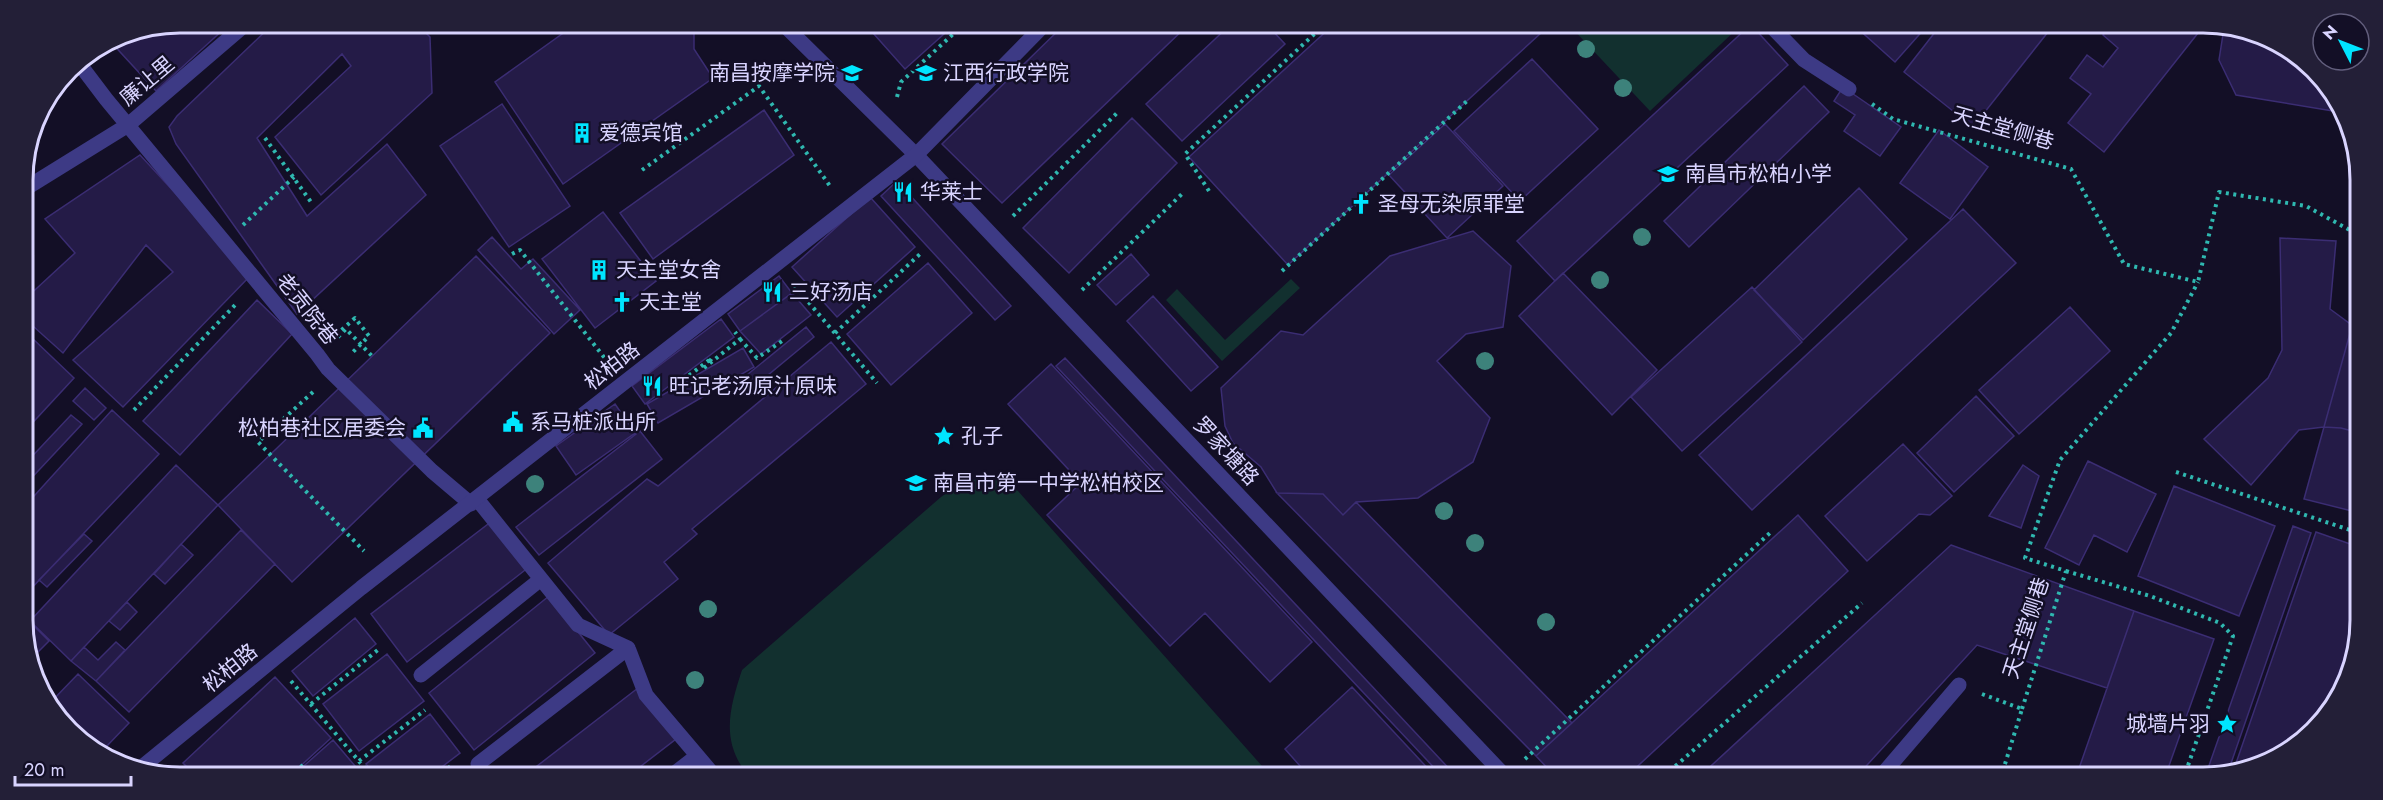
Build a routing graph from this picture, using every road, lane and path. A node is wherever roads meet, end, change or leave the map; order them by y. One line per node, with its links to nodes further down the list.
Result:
1 (235, 33): 12 (street, 廉让里)
2 (792, 33): 14 (street, 罗家塘路)
3 (954, 33): 10 (path)
4 (1036, 33): 14 (street, 松柏路)
5 (1315, 33): 19 (path)
6 (1778, 33): 8 (street)
7 (83, 69): 12 (street, 老贡院巷)
8 (1849, 89): 30 (path, 天主堂侧巷)
9 (1467, 102): 28 (path)
10 (895, 104)
11 (1118, 112): 23 (path)
12 (128, 124): 17 (street); 24 (street, 老贡院巷)
13 (265, 138): 16 (path)
14 (916, 155): 21 (street, 松柏路); 23 (street, 罗家塘路)
15 (642, 170): 21 (path)
16 (294, 177): 20 (path); 24 (path)
17 (33, 179)
18 (1184, 192): 31 (path)
19 (1209, 192)
20 (311, 202)
21 (847, 208): 27 (street, 松柏路)
22 (2350, 230): 30 (path, 天主堂侧巷)
23 (993, 236): 31 (street, 罗家塘路)
24 (225, 242): 29 (street, 老贡院巷)
25 (512, 254): 44 (path)
26 (920, 254): 32 (path)
27 (776, 264): 32 (path); 44 (street, 松柏路)
28 (1282, 271)
29 (258, 282): 37 (street, 老贡院巷); 47 (path)
30 (2198, 282): 52 (path, 天主堂侧巷)
31 (1063, 310): 74 (street, 罗家塘路)
32 (835, 333): 45 (path)
33 (740, 339): 34 (path)
34 (785, 339)
35 (334, 341): 36 (path)
36 (361, 344): 37 (path); 39 (path); 40 (path)
37 (317, 354): 49 (street, 老贡院巷)
38 (722, 354): 41 (path)
39 (348, 356)
40 (372, 356)
41 (723, 360)
42 (704, 368): 43 (path)
43 (683, 380)
44 (624, 383): 49 (street, 松柏路)
45 (877, 383)
46 (315, 390): 53 (path)
47 (134, 410)
48 (2176, 472): 50 (path)
49 (474, 501): 53 (street, 松柏路); 54 (street, 老贡院巷)
50 (2350, 530)
51 (1772, 531): 65 (path)
52 (2066, 570): 62 (path, 天主堂侧巷); 78 (path)
53 (383, 571): 67 (street, 松柏路)
54 (541, 579): 56 (street, 老贡院巷); 58 (street)
55 (1862, 603): 75 (path)
56 (628, 648): 64 (street); 68 (street)
57 (379, 649): 61 (path)
58 (420, 675)
59 (288, 677): 61 (path)
60 (1959, 685): 62 (path); 76 (street)
61 (311, 704): 66 (path)
62 (2022, 709): 77 (path, 天主堂侧巷)
63 (424, 710): 66 (path)
64 (697, 756): 72 (street); 73 (street)
65 (1524, 760)
66 (359, 761): 71 (path)
67 (147, 763)
68 (478, 764)
69 (303, 765): 70 (path)
70 (301, 767)
71 (364, 767)
72 (683, 767)
73 (707, 767)
74 (1495, 767)
75 (1674, 767)
76 (1889, 767)
77 (2004, 767)
78 (2187, 767)

